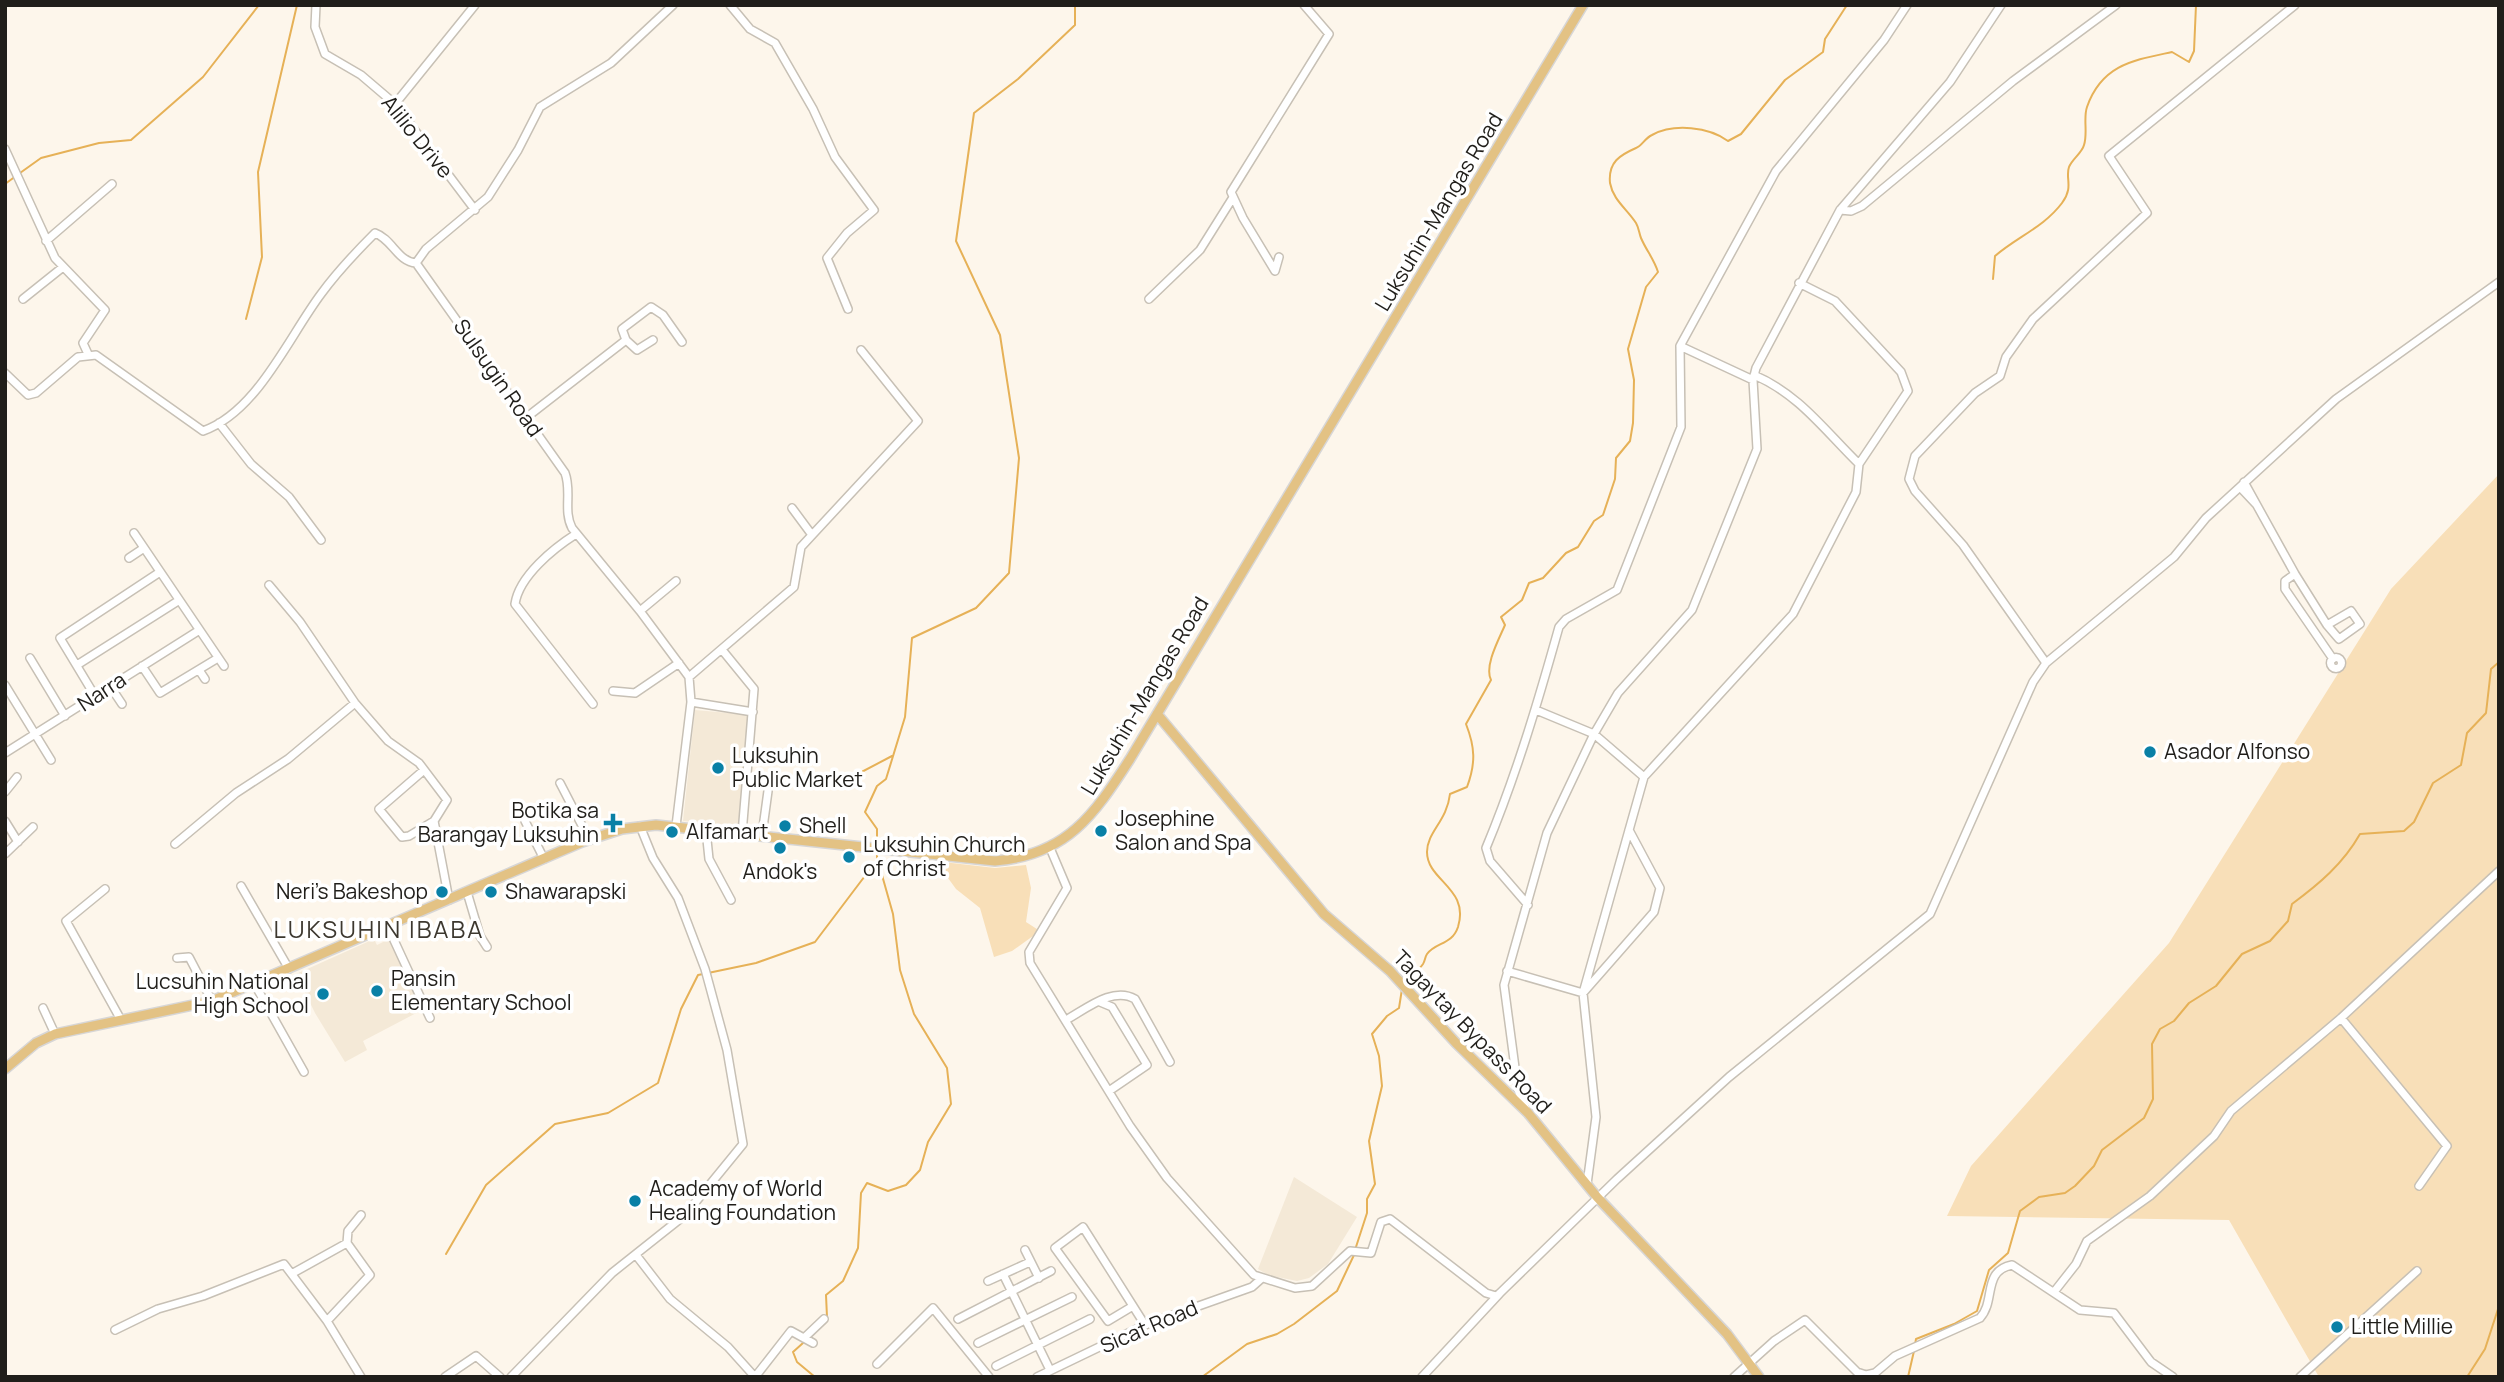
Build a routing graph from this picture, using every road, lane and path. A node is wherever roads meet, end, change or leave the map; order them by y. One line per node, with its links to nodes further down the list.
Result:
1 (316, 5): 11 (street, Alilio Drive)
2 (475, 5): 11 (street)
3 (673, 5): 15 (street)
4 (730, 5): 25 (street)
5 (1304, 5): 14 (street)
6 (1583, 5): 77 (main road, Luksuhin-Mangas Road)
7 (1907, 5): 29 (street)
8 (2001, 5): 16 (street)
9 (2116, 5): 16 (street)
10 (2295, 5): 60 (street)
11 (395, 104): 15 (street, Alilio Drive)
12 (5, 149): 17 (street)
13 (112, 184): 17 (street)
14 (1232, 199): 18 (street); 24 (street)
15 (475, 210): 19 (street)
16 (1840, 210): 22 (street)
17 (46, 242): 20 (street)
18 (1279, 257)
19 (416, 262): 34 (street, Sulsugin Road); 35 (street, Sulsugin Road)
20 (63, 267): 23 (street); 31 (street)
21 (2499, 282): 37 (street)
22 (1798, 283): 33 (street); 36 (street)
23 (23, 299)
24 (1149, 299)
25 (848, 309)
26 (626, 340): 27 (street); 28 (street); 34 (street)
27 (653, 340)
28 (682, 342)
29 (1680, 346): 33 (street); 75 (street)
30 (861, 349): 41 (street)
31 (88, 354): 32 (street); 35 (street)
32 (5, 373)
33 (1754, 377): 36 (street); 79 (street)
34 (527, 417): 40 (street, Sulsugin Road)
35 (219, 423): 42 (street)
36 (1859, 464): 85 (street)
37 (2242, 484): 46 (street); 60 (street)
38 (792, 508): 41 (street)
39 (134, 533): 43 (street)
40 (576, 534): 50 (street, Sulsugin Road); 74 (street)
41 (812, 535): 55 (street)
42 (321, 541)
43 (144, 548): 44 (street); 45 (street)
44 (129, 558)
45 (160, 572): 49 (street); 61 (street)
46 (2295, 574): 51 (street); 54 (street)
47 (676, 581): 50 (street)
48 (269, 585): 72 (street)
49 (178, 601): 52 (street); 61 (street)
50 (640, 611): 59 (street, Sulsugin Road)
51 (2327, 625): 53 (street); 53 (street)
52 (198, 631): 57 (street); 62 (street, Narra)
53 (2332, 633): 54 (street)
54 (2321, 641): 58 (street)
55 (723, 651): 65 (street); 76 (street)
56 (30, 658): 78 (street)
57 (218, 658): 63 (street); 64 (street)
58 (2333, 659)
59 (679, 663): 65 (street, Sulsugin Road); 69 (street)
60 (2046, 663): 134 (street)
61 (77, 665): 70 (street)
62 (142, 666): 64 (street); 68 (street, Narra)
63 (224, 666)
64 (199, 670): 66 (street)
65 (689, 677): 71 (street)
66 (205, 679)
67 (5, 685): 80 (street)
68 (110, 687): 70 (street, Narra); 73 (street)
69 (613, 691)
70 (95, 696): 78 (street, Narra)
71 (691, 702): 76 (street); 93 (street)
72 (355, 703): 83 (street); 101 (street)
73 (122, 704)
74 (593, 704)
75 (1536, 710): 79 (street); 111 (street)
76 (752, 712): 97 (street)
77 (1157, 714): 102 (main road, Luksuhin-Mangas Road); 131 (main road, Tagaytay Bypass Road)
78 (65, 716): 80 (street, Narra)
79 (1594, 734): 85 (street); 111 (street)
80 (35, 735): 81 (street, Narra); 82 (street)
81 (5, 753)
82 (51, 760)
83 (424, 770): 90 (street); 90 (street)
84 (17, 777): 88 (street)
85 (1644, 777): 96 (street)
86 (560, 783): 99 (street)
87 (768, 791): 98 (street)
88 (5, 792)
89 (5, 821): 100 (street)
90 (434, 821): 109 (street)
91 (525, 821): 104 (street)
92 (640, 826): 93 (main road, Luksuhin-Mangas Road); 99 (main road, Luksuhin-Mangas Road); 138 (street)
93 (676, 826): 95 (main road, Luksuhin-Mangas Road)
94 (33, 827): 100 (street)
95 (706, 830): 97 (main road, Luksuhin-Mangas Road); 110 (street)
96 (1629, 830): 118 (street); 118 (street)
97 (742, 834): 98 (main road, Luksuhin-Mangas Road)
98 (762, 835): 102 (main road, Luksuhin-Mangas Road)
99 (589, 839): 104 (main road, Luksuhin-Mangas Road)
100 (18, 842): 103 (street)
101 (175, 844)
102 (1050, 848): 125 (street)
103 (5, 854)
104 (544, 859): 108 (main road, Luksuhin-Mangas Road)
105 (2499, 871): 123 (street)
106 (242, 886): 115 (street)
107 (105, 889): 124 (street)
108 (467, 892): 109 (main road, Luksuhin-Mangas Road); 113 (street)
109 (449, 900): 112 (main road, Luksuhin-Mangas Road)
110 (731, 900)
111 (1528, 905): 116 (street)
112 (387, 925): 115 (main road, Luksuhin-Mangas Road); 122 (street)
113 (487, 947)
114 (177, 958): 119 (street)
115 (289, 969): 117 (main road, Luksuhin-Mangas Road)
116 (1507, 971): 118 (street); 131 (street)
117 (254, 983): 119 (main road, Luksuhin-Mangas Road); 129 (street)
118 (1583, 993): 132 (street)
119 (212, 1001): 124 (main road, Luksuhin-Mangas Road)
120 (1100, 1002): 125 (street); 127 (street); 130 (street)
121 (43, 1008): 126 (street)
122 (430, 1018)
123 (2341, 1018): 133 (street); 148 (street)
124 (121, 1020): 126 (main road, Luksuhin-Mangas Road)
125 (1066, 1020): 130 (street)
126 (55, 1034): 128 (main road, Luksuhin-Mangas Road)
127 (1170, 1062)
128 (5, 1069)
129 (304, 1072)
130 (1108, 1091): 145 (street)
131 (1528, 1113): 132 (main road, Tagaytay Bypass Road)
132 (1587, 1185): 134 (main road, Tagaytay Bypass Road)
133 (2419, 1185)
134 (1597, 1197): 149 (street); 164 (main road, Tagaytay Bypass Road)
135 (361, 1215): 136 (street)
136 (347, 1243): 142 (street); 156 (street)
137 (1025, 1250): 139 (street)
138 (636, 1255): 159 (street); 170 (street)
139 (1030, 1262): 143 (street); 144 (street)
140 (1051, 1271): 144 (street)
141 (2417, 1271): 177 (street)
142 (293, 1273): 156 (street); 158 (street)
143 (1003, 1274): 146 (street); 147 (street)
144 (1038, 1278): 147 (street)
145 (1261, 1279): 149 (street); 157 (street, Sicat Road)
146 (988, 1281)
147 (1012, 1291): 153 (street); 155 (street)
148 (2054, 1292): 164 (street); 176 (street)
149 (1496, 1296): 173 (street)
150 (1072, 1297): 155 (street)
151 (1133, 1307): 151 (street); 157 (street)
152 (824, 1319): 159 (street)
153 (958, 1319)
154 (1090, 1319): 162 (street)
155 (1026, 1320): 161 (street); 162 (street)
156 (327, 1321): 167 (street)
157 (1145, 1325): 166 (street, Sicat Road)
158 (115, 1330)
159 (804, 1338): 160 (street)
160 (813, 1343)
161 (978, 1343)
162 (1037, 1344): 165 (street); 166 (street)
163 (877, 1364): 171 (street)
164 (1750, 1364): 174 (street); 175 (main road, Tagaytay Bypass Road)
165 (996, 1366)
166 (1050, 1370): 172 (street, Sicat Road)
167 (361, 1377)
168 (445, 1377): 169 (street)
169 (500, 1377)
170 (510, 1377)
171 (989, 1377)
172 (1037, 1377)
173 (1422, 1377)
174 (1734, 1377)
175 (1759, 1377)
176 (2173, 1377)
177 (2300, 1377)

